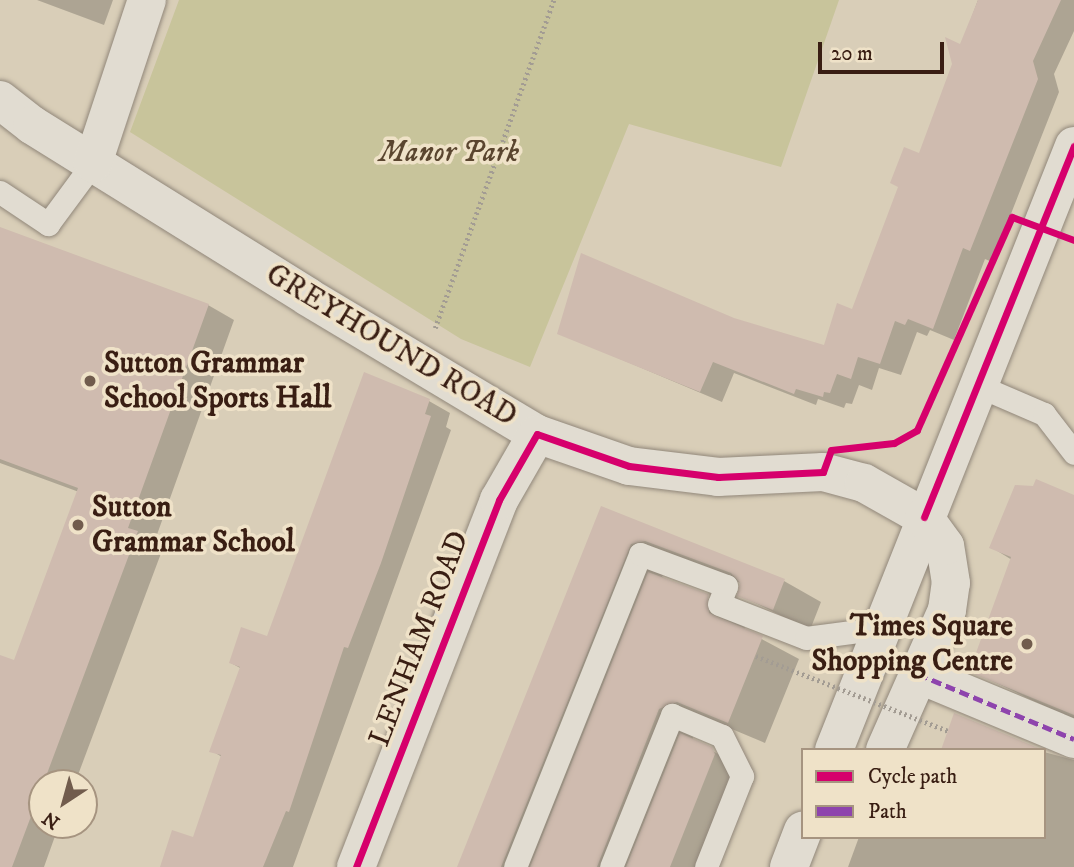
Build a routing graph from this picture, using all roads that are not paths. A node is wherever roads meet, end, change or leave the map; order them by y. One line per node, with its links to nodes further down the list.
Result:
1 (146, 0): 4 (street)
2 (0, 100): 4 (street, GREYHOUND ROAD)
3 (1074, 146): 6 (street)
4 (93, 163): 5 (lane); 7 (street, GREYHOUND ROAD)
5 (0, 192)
6 (979, 386): 8 (lane); 9 (street)
7 (537, 433): 9 (street, GREYHOUND ROAD); 15 (street, LENHAM ROAD)
8 (1074, 453)
9 (924, 517): 10 (street); 11 (street)
10 (882, 628): 13 (street); 16 (lane)
11 (918, 674): 12 (street); 14 (street)
12 (1074, 738)
13 (835, 748)
14 (886, 748)
15 (356, 867)
16 (515, 867)
17 (611, 867): 18 (lane)
18 (706, 867)

